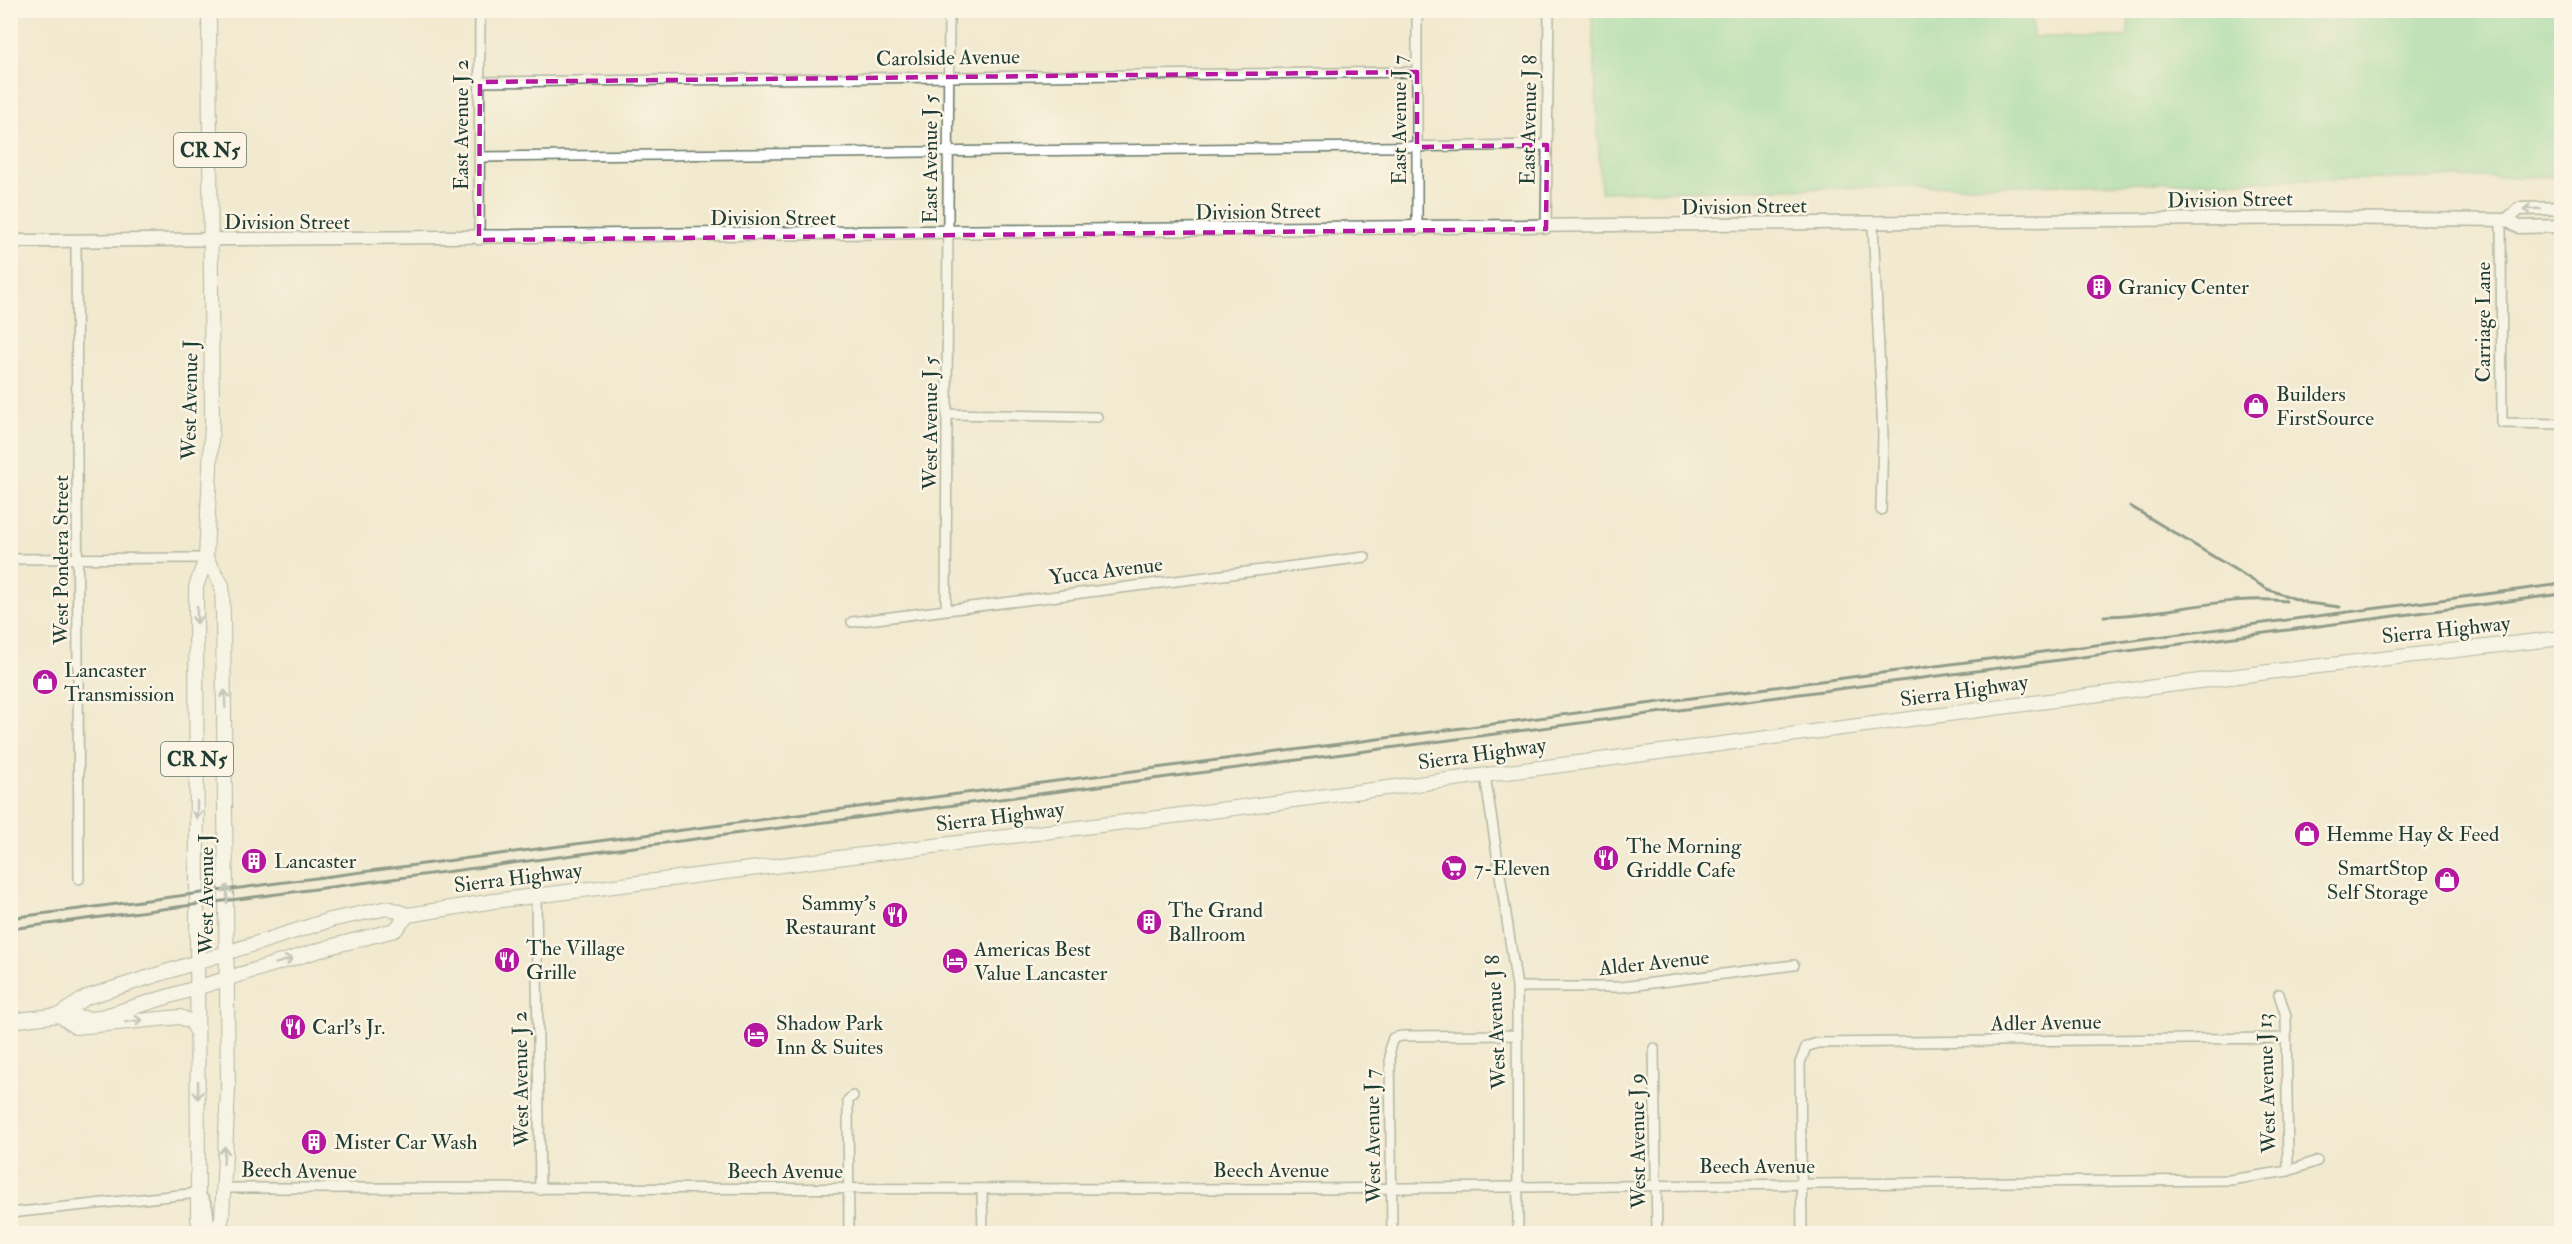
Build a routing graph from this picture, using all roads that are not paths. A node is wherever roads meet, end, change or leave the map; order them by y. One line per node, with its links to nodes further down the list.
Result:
1 (480, 10): 8 (street, East Avenue J 2)
2 (950, 10): 7 (street, East Avenue J 5)
3 (1417, 10): 6 (street, East Avenue J 7)
4 (1549, 10): 9 (street, East Avenue J 8)
5 (205, 13): 23 (main road, CR N5)
6 (1417, 72): 7 (street, Carolside Avenue); 10 (street, East Avenue J 7)
7 (949, 76): 8 (street, Carolside Avenue); 11 (street, East Avenue J 5)
8 (480, 82): 12 (street, East Avenue J 2)
9 (1547, 146): 10 (street); 17 (street, East Avenue J 8)
10 (1417, 147): 11 (street); 18 (street, East Avenue J 7)
11 (948, 151): 12 (street); 19 (street, East Avenue J 5)
12 (479, 157): 20 (street, East Avenue J 2)
13 (2562, 208): 14 (main road, Division Street, one-way to 14)
14 (2504, 220): 15 (main road, Division Street); 16 (main road, Division Street); 26 (street, Carriage Lane)
15 (1873, 225): 17 (main road, Division Street); 27 (street)
16 (2562, 226)
17 (1546, 229): 18 (main road, Division Street)
18 (1417, 230): 19 (main road, Division Street)
19 (948, 236): 20 (main road, Division Street); 24 (street, West Avenue J 5)
20 (479, 240): 23 (main road, Division Street)
21 (10, 241): 22 (main road, Division Street)
22 (76, 241): 23 (main road, Division Street); 31 (street, West Pondera Street)
23 (211, 242): 29 (main road, West Avenue J / CR N5)
24 (949, 414): 25 (street); 32 (street, West Avenue J 5)
25 (1097, 417)
26 (2562, 424)
27 (1881, 510)
28 (1365, 557): 32 (street, Yucca Avenue)
29 (206, 558): 31 (street); 39 (main road, West Avenue J, one-way to 29); 40 (main road, West Avenue J / CR N5, one-way to 40)
30 (10, 559): 31 (street)
31 (79, 560): 36 (street, West Pondera Street)
32 (946, 610): 33 (street, Yucca Avenue)
33 (852, 622)
34 (2562, 638): 35 (main road, Sierra Highway)
35 (1485, 775): 37 (main road, Sierra Highway); 44 (street, West Avenue J 8)
36 (79, 879)
37 (536, 896): 38 (main road, Sierra Highway); 62 (street, West Avenue J 2)
38 (408, 915): 39 (main road, Sierra Highway); 42 (main road, Sierra Highway, one-way to 38)
39 (228, 952): 40 (main road, Sierra Highway); 42 (main road, West Avenue J)
40 (197, 962): 43 (main road, West Avenue J / CR N5); 46 (main road, Sierra Highway)
41 (1794, 965): 44 (street, Alder Avenue)
42 (227, 978): 43 (main road, Sierra Highway); 59 (main road, West Avenue J, one-way to 42)
43 (197, 987): 46 (main road, Sierra Highway); 48 (main road, West Avenue J / CR N5)
44 (1517, 987): 49 (street, West Avenue J 8)
45 (2279, 994): 50 (street, West Avenue J 13)
46 (59, 1015): 47 (main road, Sierra Highway); 48 (main road, one-way to 48)
47 (10, 1021)
48 (197, 1032): 63 (main road, West Avenue J / CR N5, one-way to 63)
49 (1517, 1035): 57 (street, West Avenue J 8); 58 (street, West Avenue J 7)
50 (2286, 1038): 54 (street, West Avenue J 13); 56 (street, Adler Avenue)
51 (1654, 1048): 55 (street, West Avenue J 9)
52 (853, 1096): 60 (street)
53 (2317, 1161): 54 (street, Beech Avenue)
54 (2288, 1171): 56 (street, Beech Avenue)
55 (1657, 1184): 56 (street, Beech Avenue); 57 (street, Beech Avenue); 72 (street, West Avenue J 9)
56 (1802, 1184): 73 (street)
57 (1518, 1186): 58 (street, Beech Avenue); 71 (street, West Avenue J 8)
58 (1392, 1187): 61 (street, Beech Avenue); 70 (street, West Avenue J 7)
59 (223, 1188): 62 (street, Beech Avenue); 67 (main road, West Avenue J)
60 (849, 1189): 61 (street, Beech Avenue); 62 (street, Beech Avenue); 68 (street)
61 (982, 1189): 69 (street)
62 (540, 1190)
63 (198, 1193): 64 (street); 65 (main road, West Avenue J / CR N5); 66 (street)
64 (10, 1213)
65 (203, 1233)
66 (209, 1233)
67 (216, 1233)
68 (849, 1233)
69 (982, 1233)
70 (1392, 1233)
71 (1518, 1233)
72 (1657, 1233)
73 (1802, 1233)

